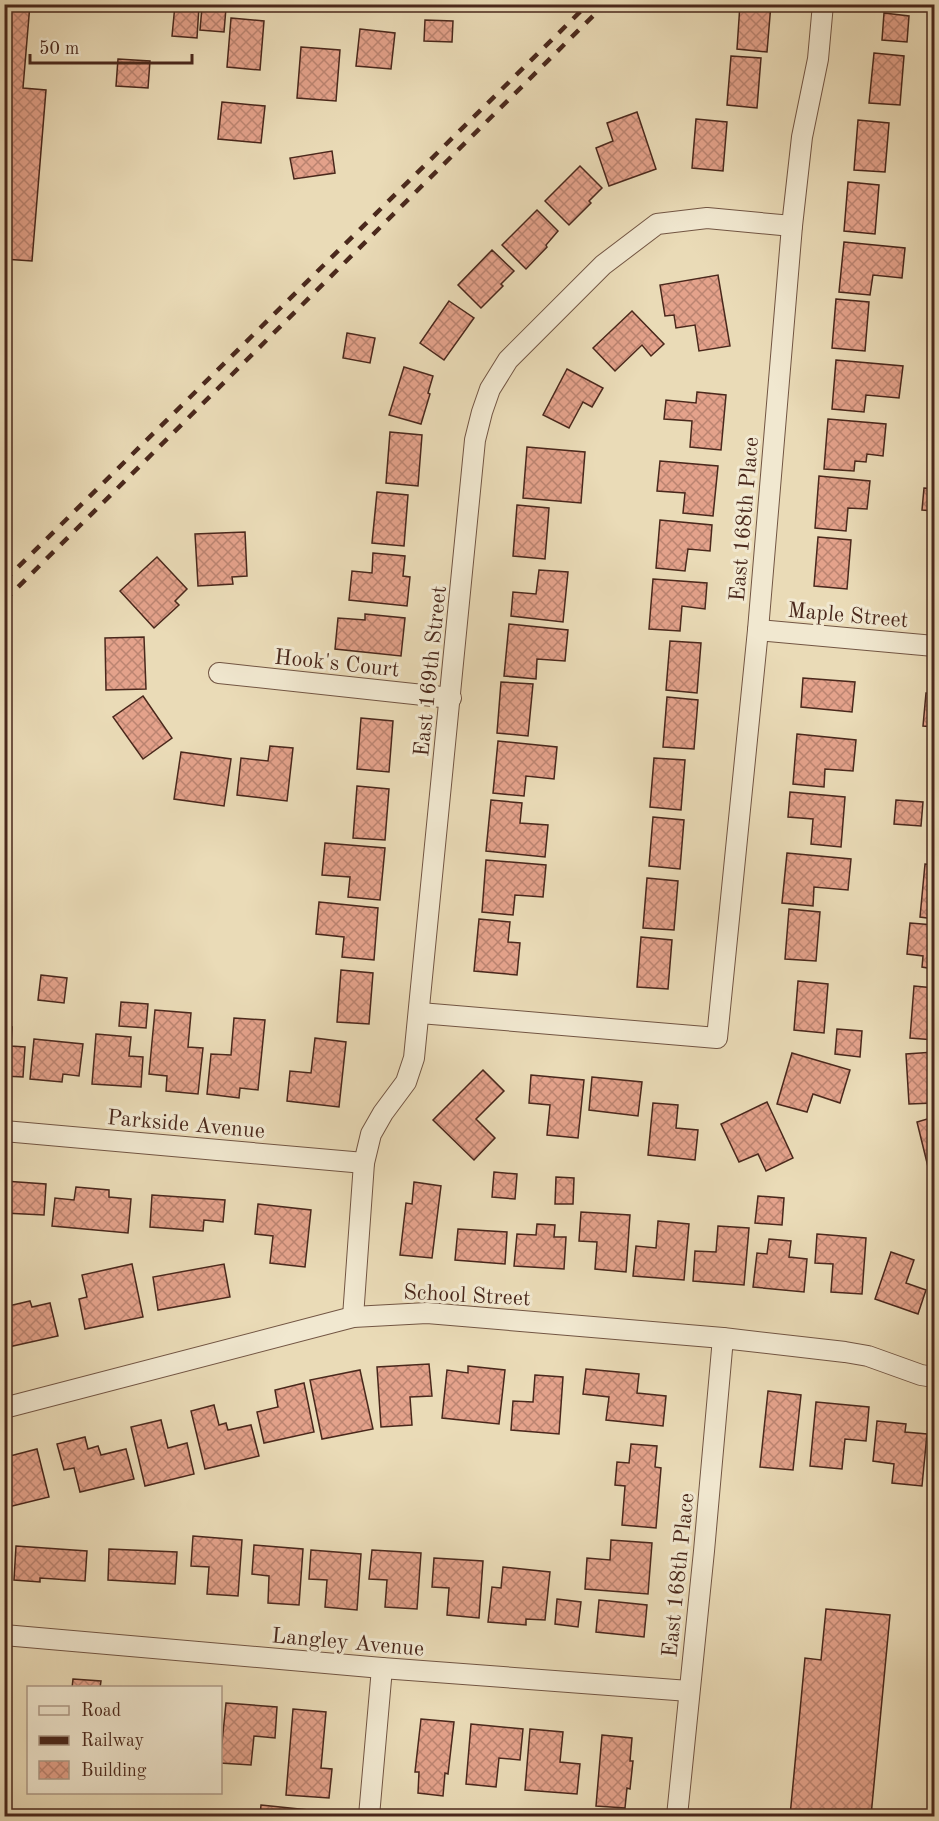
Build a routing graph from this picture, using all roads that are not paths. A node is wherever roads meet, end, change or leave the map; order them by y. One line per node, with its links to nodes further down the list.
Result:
1 (823, 4): 2 (street, East 168th Place)
2 (792, 226): 3 (street, East 168th Place); 6 (street, East 169th Street)
3 (758, 630): 4 (street, Maple Street); 7 (street, East 168th Place)
4 (934, 646)
5 (219, 674): 6 (street, Hook's Court)
6 (451, 698): 7 (street, East 169th Street)
7 (420, 1013): 9 (street, East 169th Street)
8 (4, 1131): 9 (street, Parkside Avenue)
9 (364, 1163): 10 (street, East 169th Street)
10 (353, 1317): 11 (street, School Street); 13 (street, School Street)
11 (723, 1338): 12 (street, School Street); 16 (street, East 168th Place)
12 (934, 1377)
13 (4, 1408)
14 (4, 1635): 15 (street, Langley Avenue)
15 (382, 1668): 16 (street, Langley Avenue); 17 (street)
16 (689, 1691): 18 (street, East 168th Place)
17 (369, 1816)
18 (677, 1816)

